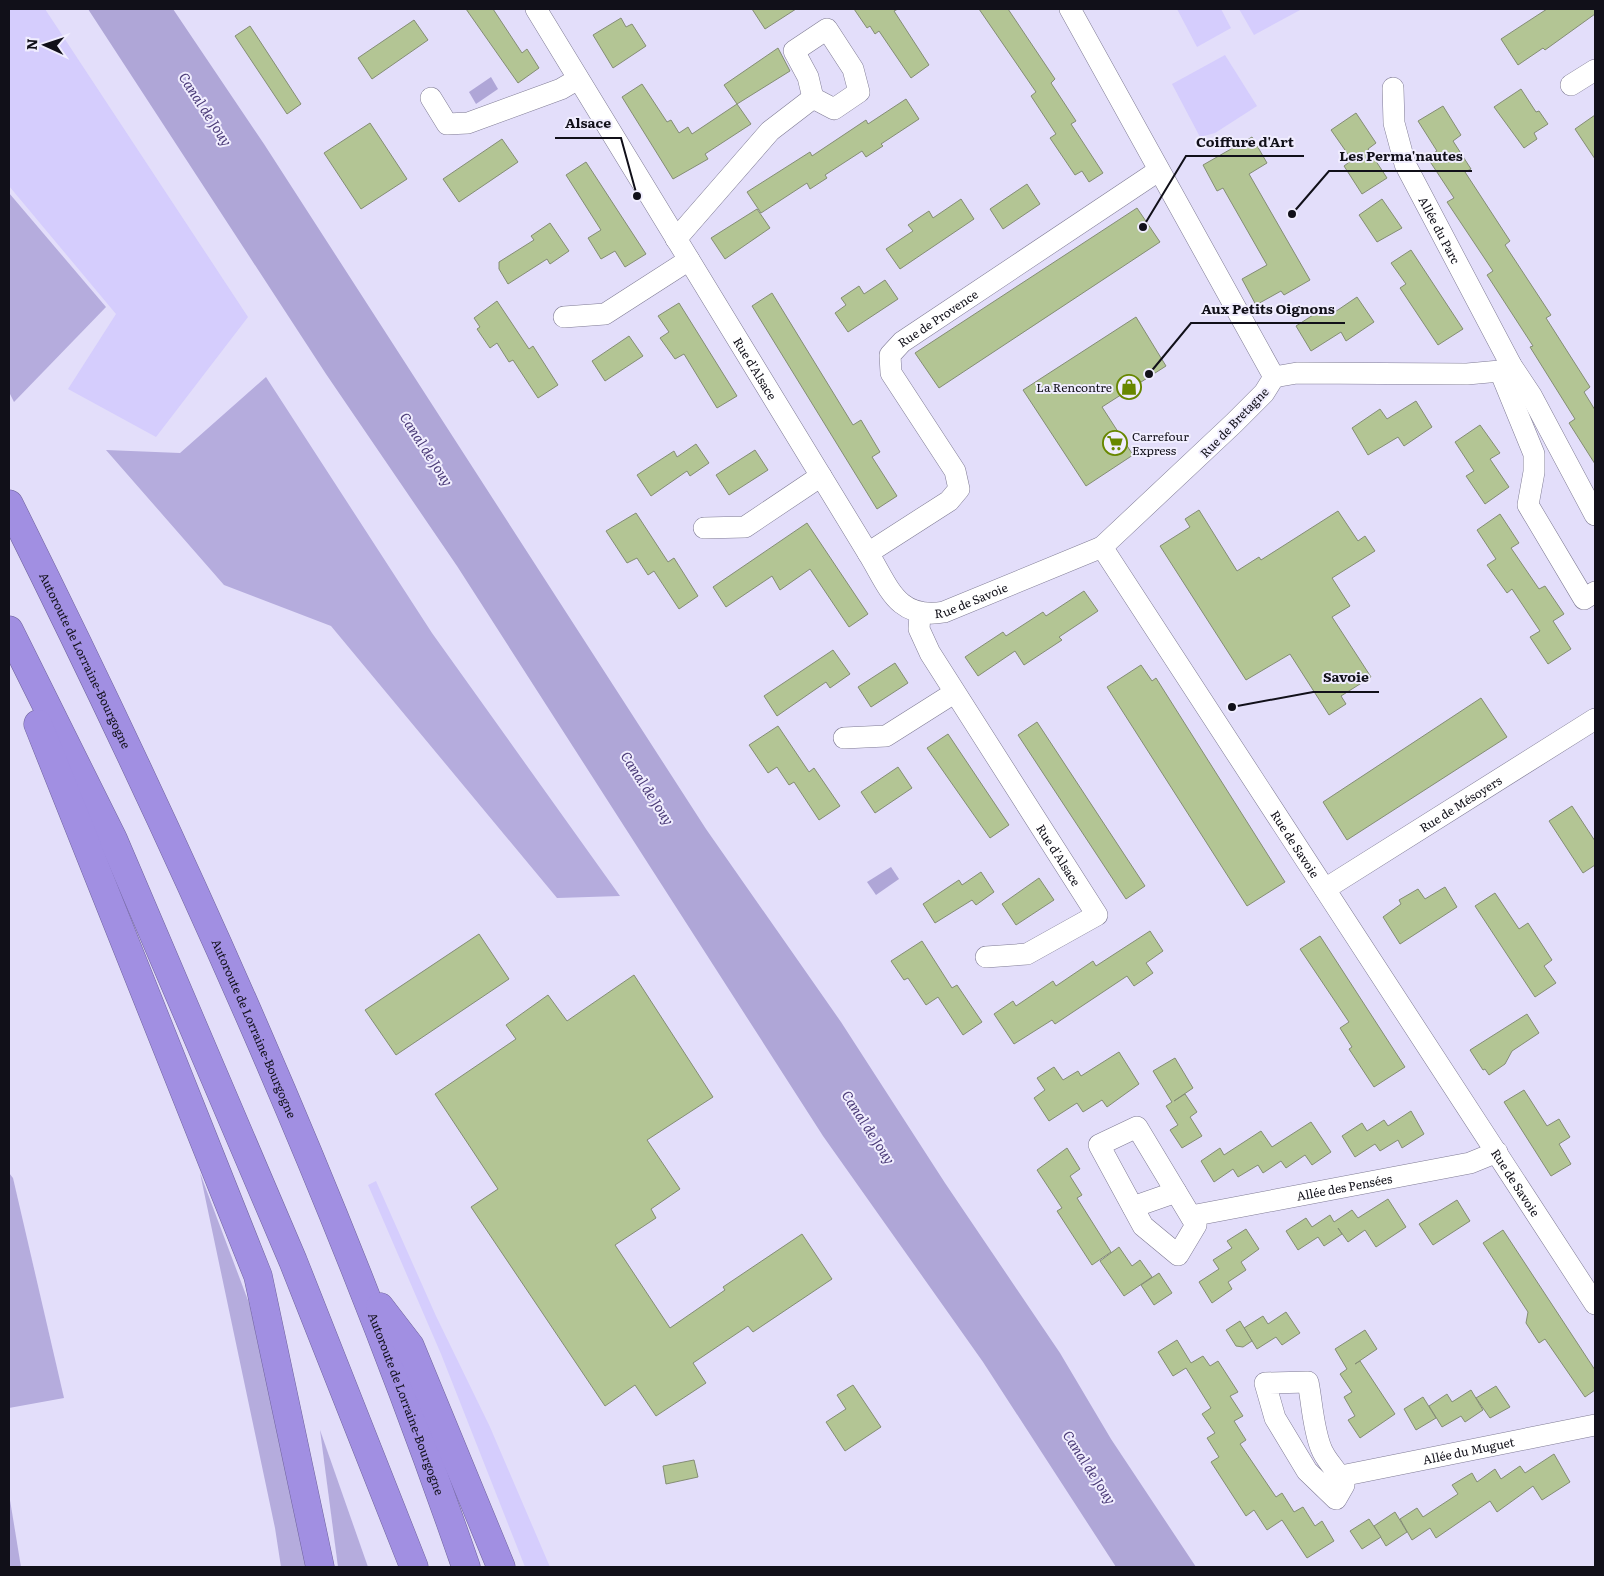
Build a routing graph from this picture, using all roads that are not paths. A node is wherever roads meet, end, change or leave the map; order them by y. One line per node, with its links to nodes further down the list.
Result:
1 (536, 9): 4 (street, Rue d'Alsace)
2 (1070, 9): 9 (street, Rue de Bretagne)
3 (1595, 70): 5 (street)
4 (578, 79): 7 (street); 10 (street, Rue d'Alsace)
5 (1571, 85)
6 (1393, 88): 13 (street, Allée du Parc)
7 (431, 98)
8 (813, 98): 10 (street)
9 (1158, 171): 14 (street, Rue de Bretagne); 22 (street, Rue de Provence)
10 (676, 239): 11 (street, Rue d'Alsace)
11 (689, 260): 12 (street); 17 (street, Rue d'Alsace)
12 (564, 317)
13 (1505, 368): 14 (street); 15 (street, Allée du Parc); 16 (street, Allée du Parc)
14 (1274, 377): 21 (street, Rue de Bretagne)
15 (1551, 436): 16 (street); 19 (street, Allée du Parc)
16 (1534, 454): 23 (street, Allée du Parc)
17 (821, 476): 20 (street); 22 (street, Rue d'Alsace)
18 (9, 504): 36 (highway, Autoroute de Lorraine-Bourgogne)
19 (1595, 514)
20 (704, 528)
21 (1102, 547): 24 (street, Rue de Savoie); 30 (street, Rue de Savoie)
22 (868, 553): 24 (street, Rue d'Alsace)
23 (1595, 592)
24 (920, 614): 27 (street, Rue d'Alsace)
25 (9, 630): 41 (highway)
26 (9, 651): 40 (highway)
27 (954, 693): 29 (street); 31 (street, Rue d'Alsace)
28 (1595, 719): 30 (street, Rue de Mésoyers)
29 (844, 738)
30 (1325, 889): 32 (street, Rue de Savoie)
31 (986, 957)
32 (1497, 1152): 35 (street, Allée des Pensées); 37 (street, Rue de Savoie)
33 (1176, 1192): 34 (street); 34 (street); 35 (street)
34 (1133, 1207): 35 (street)
35 (1191, 1216)
36 (360, 1280): 42 (highway, Autoroute de Lorraine-Bourgogne); 43 (highway)
37 (1595, 1304)
38 (1595, 1425): 39 (street, Allée du Muguet)
39 (1341, 1476): 39 (street)
40 (320, 1567)
41 (414, 1567)
42 (466, 1567)
43 (501, 1567)

